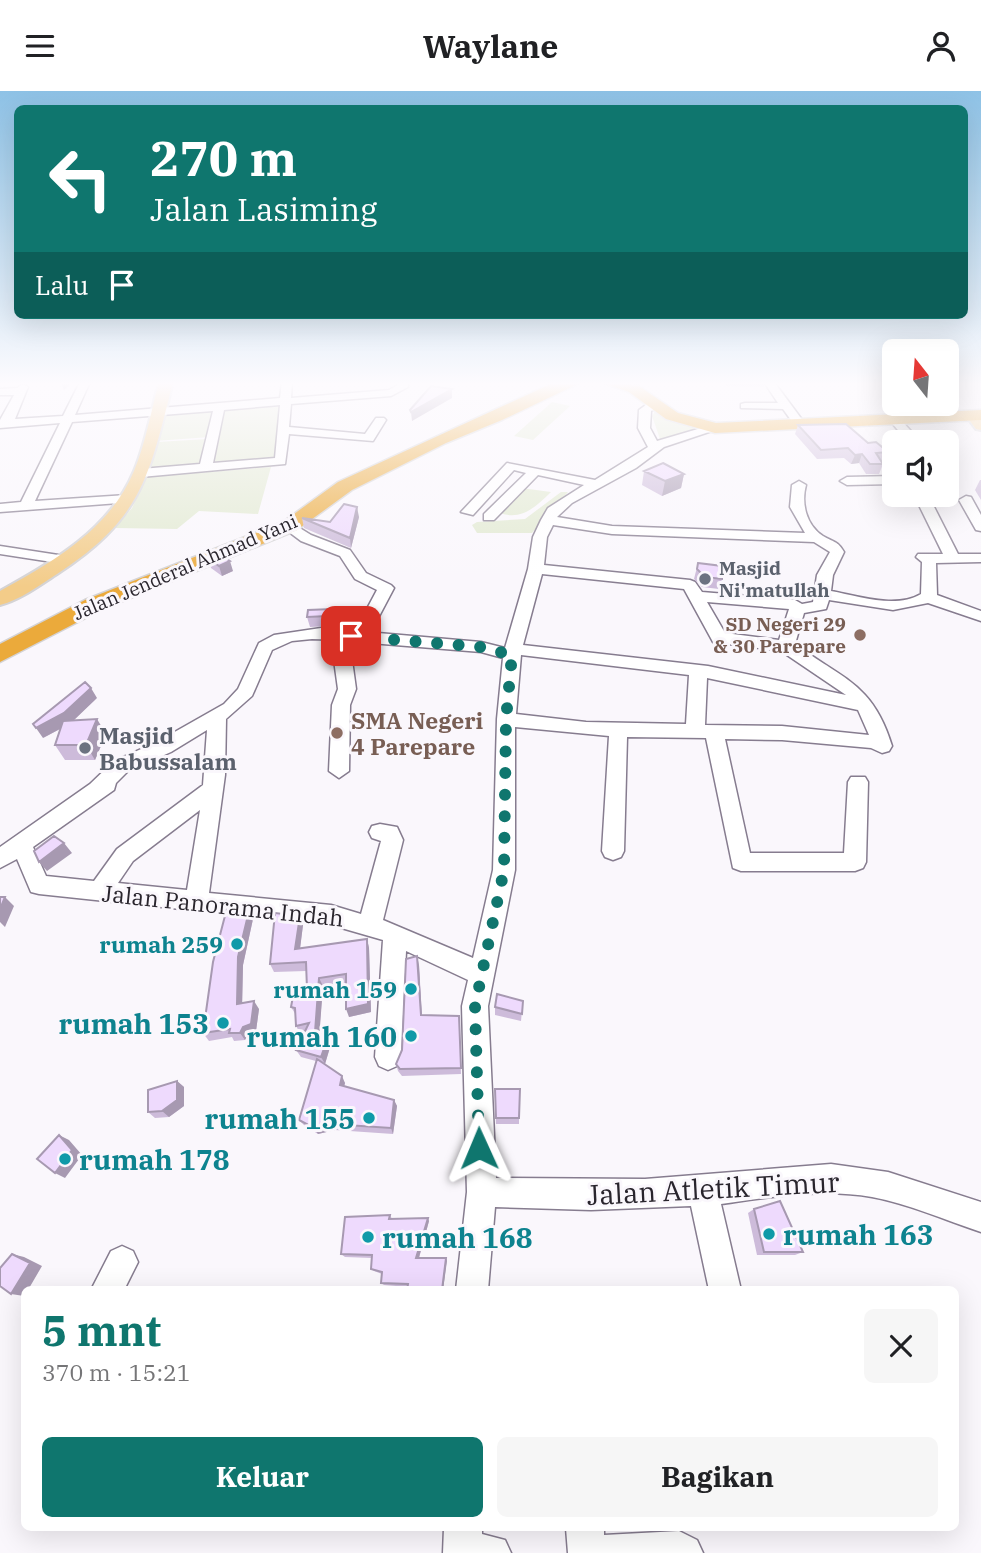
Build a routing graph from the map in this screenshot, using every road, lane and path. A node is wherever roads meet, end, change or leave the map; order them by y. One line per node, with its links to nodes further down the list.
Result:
1 (53, 450): 16 (street)
2 (147, 450): 9 (main road)
3 (209, 450): 7 (street)
4 (282, 450): 7 (street)
5 (423, 450): 22 (highway, Jalan Jenderal Ahmad Yani)
6 (651, 450): 12 (street)
7 (205, 470): 9 (street)
8 (534, 472): 12 (street); 19 (street); 20 (street)
9 (141, 473): 14 (main road)
10 (882, 480): 11 (street)
11 (847, 481)
12 (597, 484): 21 (street)
13 (799, 485): 24 (street)
14 (127, 499): 16 (street); 28 (main road)
15 (966, 500): 23 (street)
16 (27, 505): 18 (street)
17 (927, 507): 26 (street)
18 (0, 508)
19 (468, 512)
20 (489, 517)
21 (548, 520): 24 (street); 29 (street)
22 (290, 526): 36 (street); 41 (highway, Jalan Jenderal Ahmad Yani)
23 (981, 527)
24 (816, 538): 30 (street)
25 (0, 549): 28 (street)
26 (952, 557): 27 (street); 32 (street)
27 (981, 558)
28 (65, 560): 33 (main road)
29 (537, 569): 31 (street); 40 (street)
30 (823, 594): 32 (street); 34 (street)
31 (695, 596): 34 (street); 39 (street)
32 (929, 596): 35 (street)
33 (0, 599)
34 (797, 609): 39 (street)
35 (976, 614): 37 (street)
36 (369, 620)
37 (981, 628)
38 (351, 636): 40 (street); 44 (street); 48 (street)
39 (786, 646): 43 (street)
40 (513, 648): 42 (street); 45 (street)
41 (0, 654)
42 (698, 671): 43 (street); 47 (street)
43 (864, 705): 47 (street)
44 (217, 717): 50 (street); 52 (street)
45 (506, 719): 46 (street); 59 (street)
46 (618, 730): 47 (street); 53 (street)
47 (705, 733): 49 (street)
48 (339, 771)
49 (858, 782)
50 (213, 789): 55 (street); 56 (street)
51 (380, 832): 57 (street)
52 (22, 846): 54 (street); 55 (street, Jalan Panorama Indah)
53 (613, 851)
54 (0, 861)
55 (100, 891): 56 (street, Jalan Panorama Indah)
56 (197, 899): 57 (street, Jalan Panorama Indah)
57 (370, 925): 58 (street, Jalan Panorama Indah)
58 (395, 934): 59 (street, Jalan Panorama Indah); 60 (street)
59 (480, 974): 62 (street)
60 (388, 1057)
61 (703, 1191): 62 (street, Jalan Atletik Timur); 63 (street, Jalan Atletik Timur); 67 (street)
62 (482, 1192): 66 (street)
63 (981, 1217)
64 (122, 1262): 65 (street)
65 (109, 1286)
66 (472, 1286)
67 (723, 1286)
68 (463, 1531): 70 (street)
69 (585, 1531): 72 (street)
70 (462, 1553): 71 (street)
71 (492, 1553)
72 (587, 1553)
73 (607, 1553): 74 (street)
74 (684, 1553)

